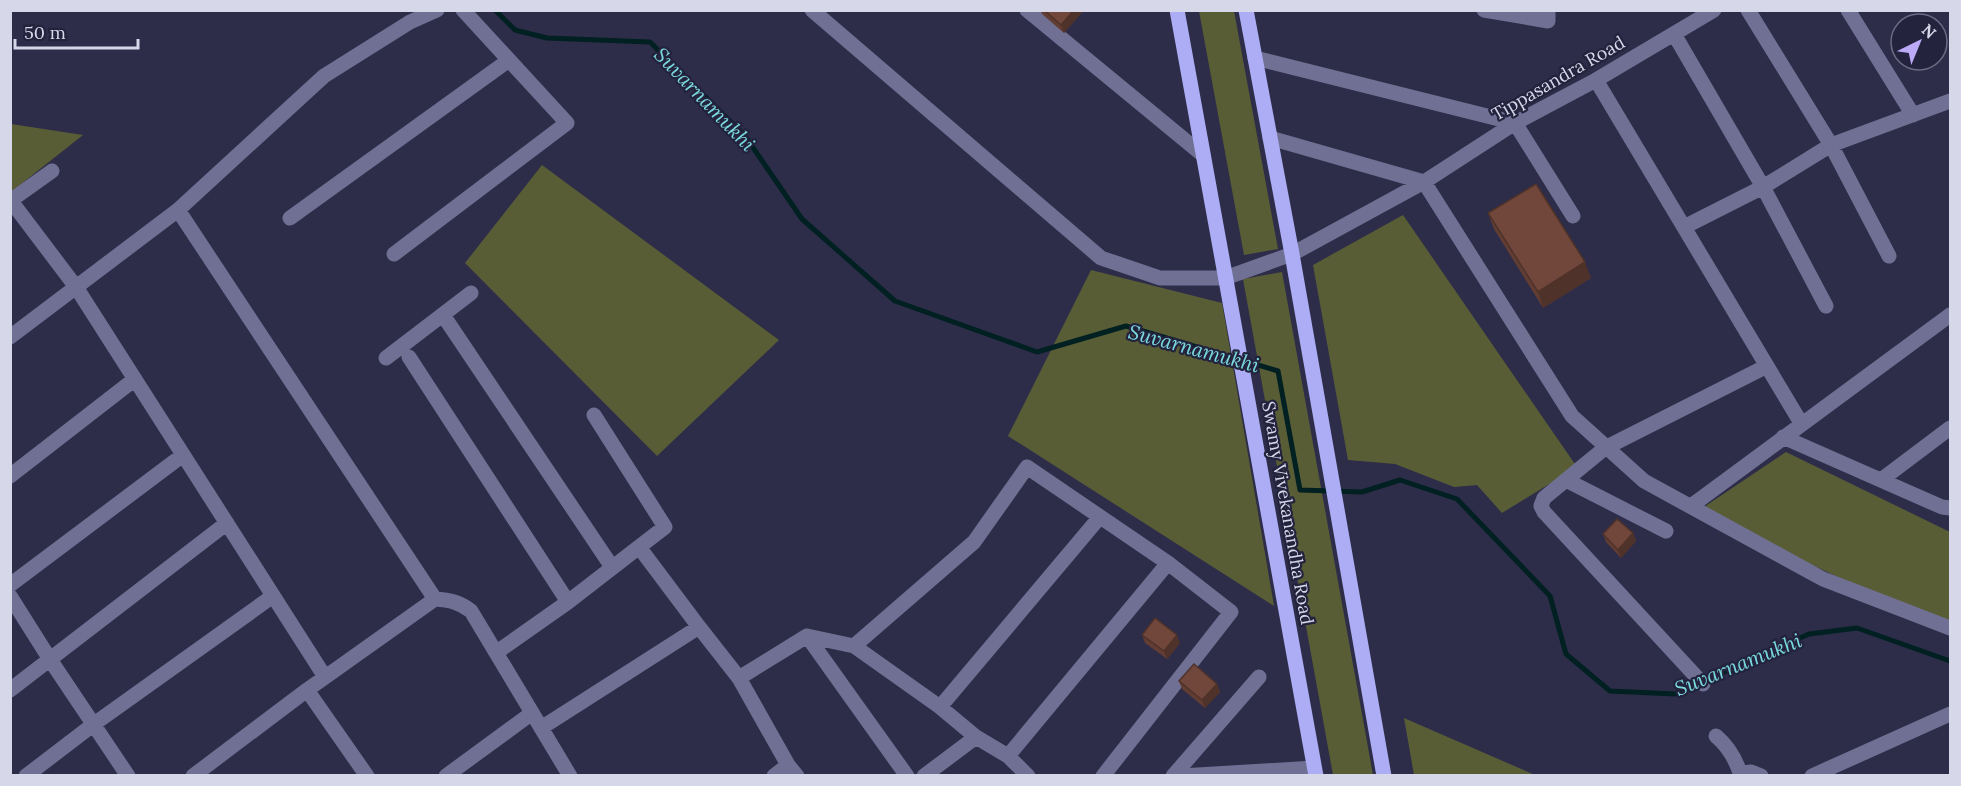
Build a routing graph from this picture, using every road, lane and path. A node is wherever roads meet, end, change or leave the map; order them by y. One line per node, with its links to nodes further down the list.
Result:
1 (437, 10): 26 (street)
2 (463, 10): 14 (street)
3 (812, 10): 33 (street, Tippasandra Road)
4 (1027, 10): 21 (street)
5 (1177, 10): 21 (main road, Swamy Vivekanandha Road)
6 (1246, 10): 13 (main road)
7 (1484, 10): 8 (street)
8 (1548, 10)
9 (1714, 10): 12 (street, Tippasandra Road)
10 (1749, 10): 20 (street)
11 (1848, 10): 17 (street)
12 (1674, 34): 15 (street, Tippasandra Road); 24 (street)
13 (1255, 58): 18 (street); 19 (main road)
14 (508, 60): 28 (street); 30 (street)
15 (1596, 80): 18 (street, Tippasandra Road); 29 (street)
16 (1950, 101): 17 (street)
17 (1913, 115): 20 (street)
18 (1515, 123): 23 (street, Tippasandra Road); 27 (street)
19 (1270, 138): 23 (street); 31 (main road)
20 (1831, 145): 24 (street); 32 (street)
21 (1203, 155): 33 (main road, Swamy Vivekanandha Road)
22 (52, 171): 25 (street)
23 (1424, 182): 31 (street, Tippasandra Road); 48 (street)
24 (1763, 187): 29 (street); 36 (street)
25 (11, 201): 34 (street)
26 (178, 210): 34 (street); 64 (street)
27 (1573, 216)
28 (290, 218)
29 (1684, 227): 42 (street)
30 (394, 254)
31 (1292, 254): 33 (street, Tippasandra Road); 103 (main road)
32 (1889, 256)
33 (1225, 278): 87 (main road, Swamy Vivekanandha Road)
34 (76, 287): 39 (street); 43 (street)
35 (471, 293): 37 (street)
36 (1826, 306)
37 (443, 315): 41 (street); 60 (street)
38 (1950, 315): 45 (street)
39 (10, 337)
40 (409, 357): 65 (street)
41 (386, 358)
42 (1767, 366): 45 (street); 48 (street)
43 (135, 379): 49 (street); 50 (street)
44 (594, 416): 58 (street)
45 (1801, 423): 47 (street)
46 (1950, 428): 52 (street)
47 (1783, 437): 52 (street); 53 (street)
48 (1605, 448): 51 (street); 53 (street)
49 (183, 455): 56 (street); 61 (street)
50 (10, 476)
51 (1566, 480): 57 (street); 75 (street)
52 (1881, 480): 54 (street)
53 (1691, 506): 67 (street)
54 (1950, 508)
55 (1099, 518): 59 (street); 69 (street); 78 (street)
56 (227, 523): 63 (street); 71 (street)
57 (1666, 531)
58 (639, 547): 60 (street); 66 (street)
59 (1168, 563): 85 (street); 100 (street)
60 (612, 567): 65 (street)
61 (10, 585)
62 (10, 596): 71 (street)
63 (273, 596): 72 (street); 81 (street)
64 (435, 599): 70 (street); 72 (street)
65 (568, 602): 70 (street)
66 (699, 627): 74 (street); 82 (street)
67 (1950, 628)
68 (807, 636): 69 (street); 74 (street); 98 (street)
69 (854, 646): 78 (street)
70 (497, 652): 79 (street)
71 (51, 661): 76 (street); 81 (street)
72 (325, 677): 77 (street)
73 (1259, 677): 101 (street)
74 (739, 678): 86 (street)
75 (1703, 684)
76 (10, 690)
77 (307, 690): 93 (street); 94 (street)
78 (940, 707): 84 (street)
79 (532, 713): 82 (street); 95 (street)
80 (1950, 714): 105 (street)
81 (94, 724): 91 (street); 92 (street)
82 (541, 728): 96 (street)
83 (1716, 736): 90 (street)
84 (976, 737): 85 (street); 99 (street)
85 (1008, 756): 88 (street)
86 (793, 770): 97 (street)
87 (1315, 772): 89 (street)
88 (1026, 774)
89 (1242, 774): 102 (street)
90 (1741, 775): 104 (street)
91 (26, 776)
92 (128, 776)
93 (193, 776)
94 (367, 776)
95 (446, 776)
96 (570, 776)
97 (774, 776)
98 (907, 776)
99 (924, 776)
100 (1103, 776)
101 (1173, 776)
102 (1181, 776)
103 (1384, 776)
104 (1761, 776)
105 (1812, 776)

